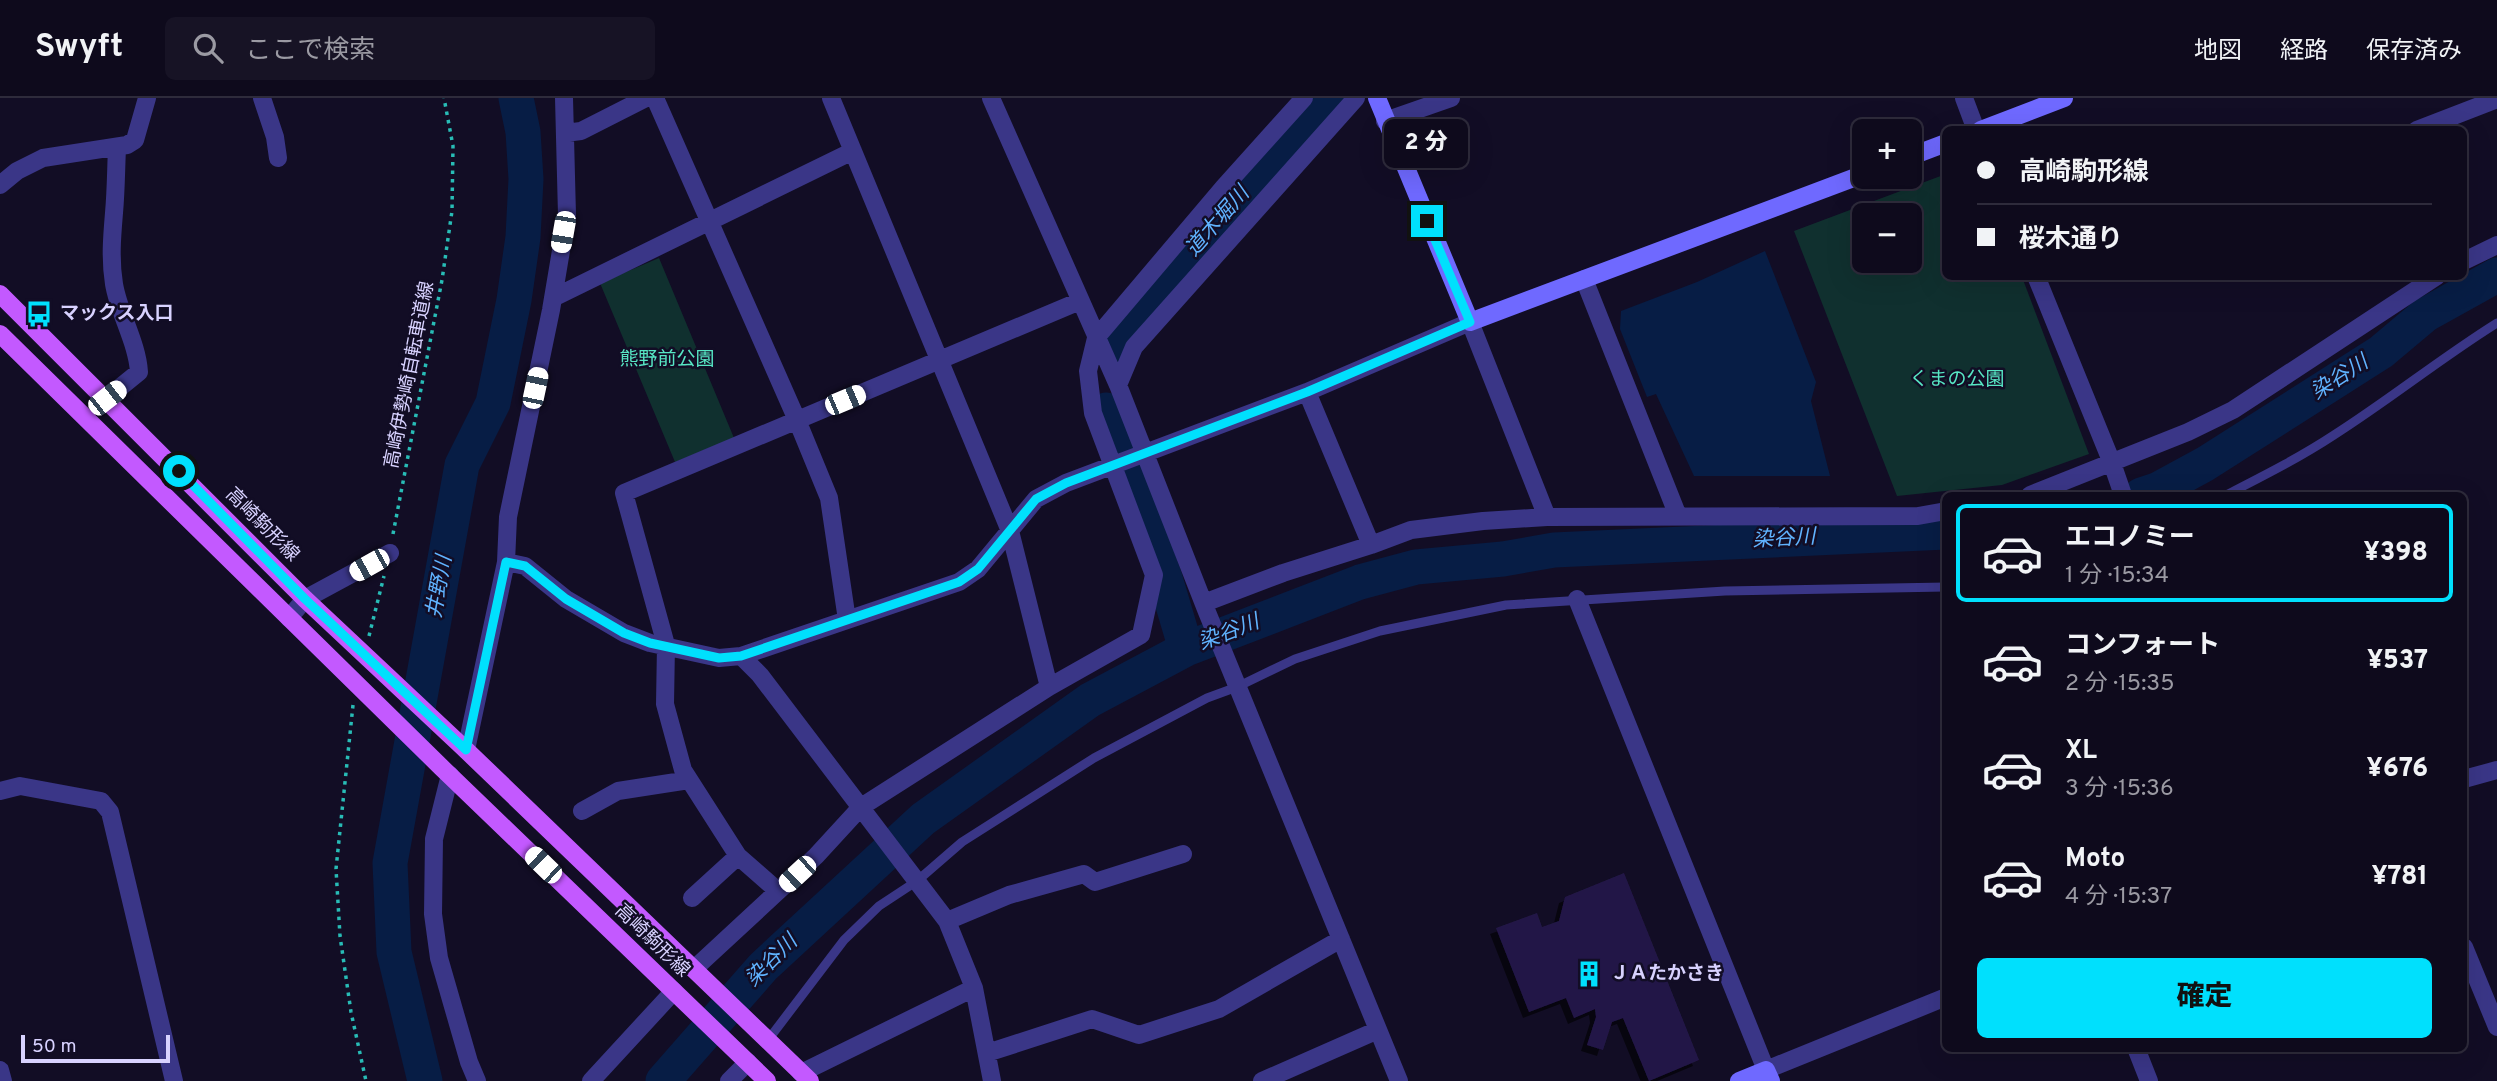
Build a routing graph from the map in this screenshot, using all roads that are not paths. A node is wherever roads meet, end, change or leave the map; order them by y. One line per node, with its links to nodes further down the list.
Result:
1 (146, 98): 21 (street)
2 (262, 98): 24 (street)
3 (564, 98): 19 (street)
4 (646, 98): 19 (street)
5 (655, 98): 27 (street)
6 (831, 98): 22 (street)
7 (991, 98): 35 (street)
8 (1304, 98): 39 (street)
9 (1356, 98): 41 (street)
10 (1377, 98): 15 (street)
11 (1451, 98): 15 (street)
12 (1964, 98): 16 (street)
13 (2064, 98): 17 (street)
14 (2495, 101): 18 (street)
15 (1385, 121): 36 (street)
16 (1977, 126)
17 (1990, 126)
18 (2428, 126)
19 (565, 133): 34 (street)
20 (1942, 145): 23 (street)
21 (117, 148): 26 (street); 43 (street)
22 (853, 151): 27 (street); 40 (street)
23 (1922, 152)
24 (278, 158)
25 (1852, 178): 30 (street)
26 (0, 186)
27 (709, 220): 34 (street); 44 (street)
28 (2497, 245): 29 (street)
29 (2467, 260)
30 (1584, 279): 36 (street); 52 (street)
31 (2038, 280): 47 (street)
32 (2431, 280): 47 (street)
33 (0, 294): 43 (main road, 高崎駒形線)
34 (553, 298): 57 (street)
35 (1080, 301): 39 (street); 40 (street)
36 (1470, 322): 42 (street); 53 (street)
37 (2497, 323): 50 (lane)
38 (0, 334): 62 (main road)
39 (1096, 338): 41 (street); 46 (street)
40 (940, 360): 44 (street); 54 (street)
41 (1118, 385): 45 (street)
42 (1307, 392): 45 (street); 55 (street)
43 (107, 398): 59 (main road, 高崎駒形線)
44 (797, 420): 63 (street); 64 (street)
45 (1141, 455): 46 (street); 61 (street)
46 (1114, 465): 54 (street); 67 (street)
47 (2113, 466): 48 (street); 49 (street)
48 (2039, 492)
49 (2122, 492)
50 (2232, 492)
51 (1942, 512): 52 (street)
52 (1678, 516): 53 (street)
53 (1546, 517): 55 (street)
54 (1010, 531): 63 (street); 67 (street)
55 (1371, 545): 61 (street)
56 (390, 553): 59 (street)
57 (506, 562): 64 (street); 68 (street)
58 (1942, 587): 60 (lane)
59 (305, 599): 62 (street); 68 (main road, 高崎駒形線)
60 (1577, 599): 66 (lane); 95 (street)
61 (1205, 607): 66 (street)
62 (289, 618): 70 (main road, 高崎駒形線)
63 (847, 620): 65 (street)
64 (666, 645): 65 (street); 72 (street)
65 (741, 656): 75 (street)
66 (1235, 681): 78 (lane); 82 (street)
67 (1049, 687): 75 (street)
68 (466, 750): 84 (main road, 高崎駒形線)
69 (2497, 769): 71 (street)
70 (446, 771): 86 (main road, 高崎駒形線); 99 (street)
71 (2467, 778)
72 (689, 780): 74 (street); 77 (street)
73 (0, 791): 98 (street)
74 (582, 811)
75 (864, 811): 78 (street); 79 (street)
76 (1183, 855): 81 (street)
77 (738, 856): 79 (street); 80 (street)
78 (915, 878): 81 (street); 90 (lane)
79 (778, 891): 84 (street)
80 (692, 898)
81 (947, 921): 85 (street)
82 (1341, 939): 89 (street); 92 (street)
83 (2467, 954): 88 (street)
84 (697, 972): 90 (main road, 高崎駒形線)
85 (974, 988): 92 (street); 96 (street)
86 (678, 995): 93 (main road, 高崎駒形線); 100 (street)
87 (1942, 999): 95 (street)
88 (2497, 1027)
89 (1378, 1030): 104 (street); 105 (street)
90 (765, 1037): 96 (main road)
91 (2138, 1052): 107 (street)
92 (987, 1053): 103 (street)
93 (745, 1059): 101 (street); 102 (main road)
94 (0, 1070): 97 (street)
95 (1768, 1076): 106 (street)
96 (806, 1077)
97 (3, 1081)
98 (174, 1081)
99 (477, 1081)
100 (591, 1081)
101 (729, 1081)
102 (767, 1081)
103 (992, 1081)
104 (1262, 1081)
105 (1399, 1081)
106 (1739, 1081)
107 (2149, 1081)

